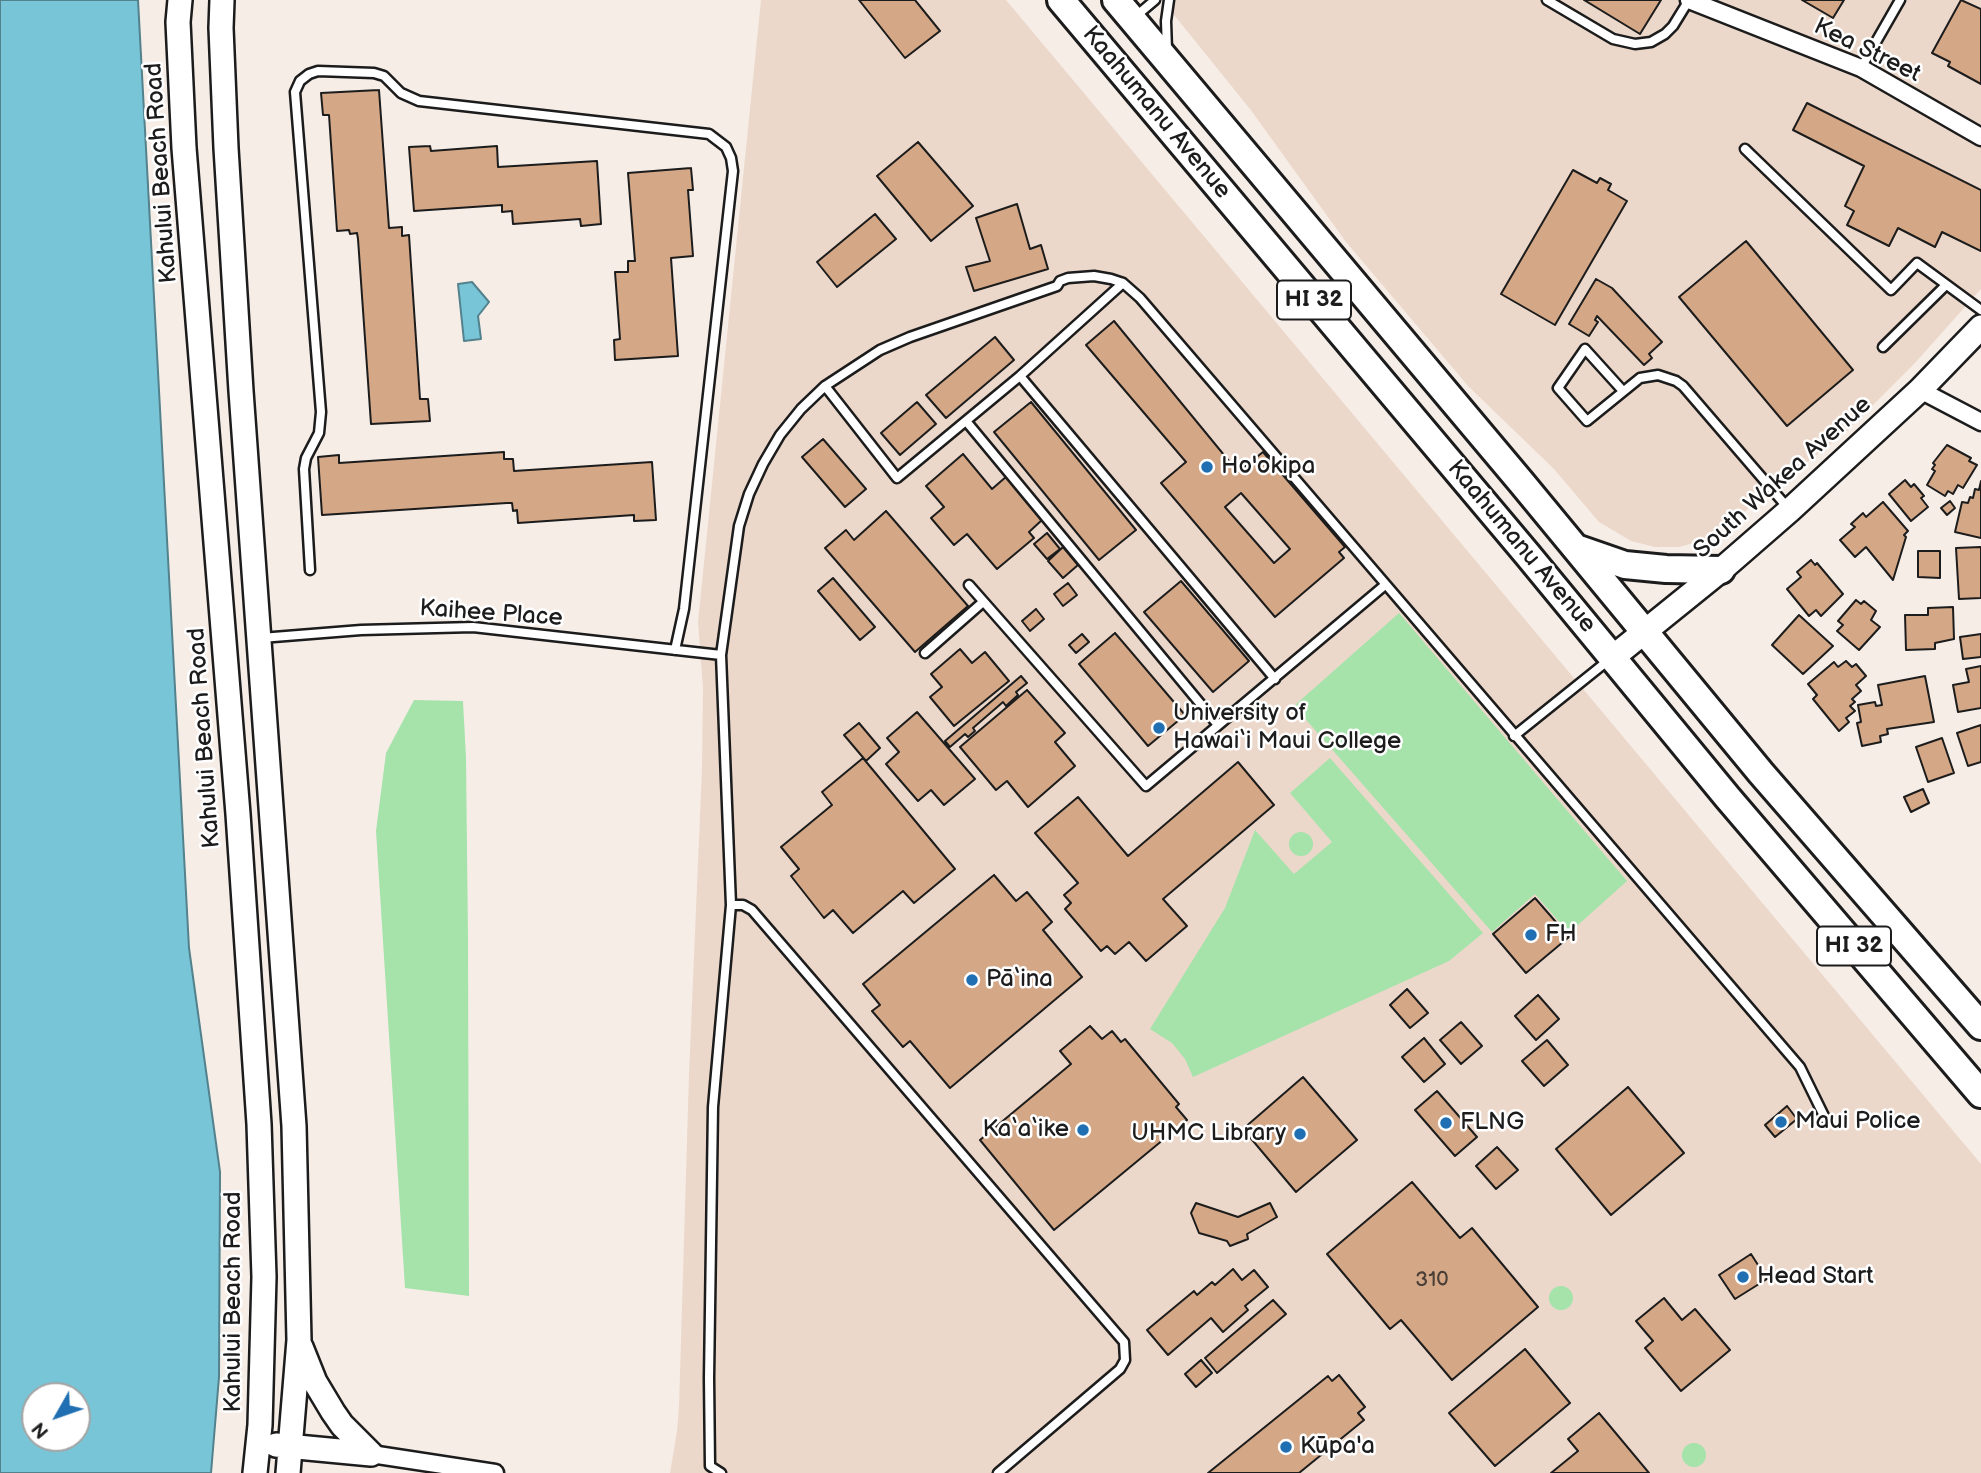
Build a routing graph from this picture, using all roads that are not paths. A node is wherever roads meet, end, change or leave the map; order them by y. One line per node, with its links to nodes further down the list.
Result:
1 (180, 0): 34 (main road, Kahului Beach Road)
2 (222, 0): 35 (main road)
3 (1061, 0): 10 (main road, Kaahumanu Avenue / HI 32)
4 (1155, 0): 9 (lane)
5 (1169, 0): 11 (lane)
6 (1547, 0): 7 (lane)
7 (1689, 0): 12 (street, Kea Street)
8 (1900, 0): 12 (lane)
9 (1125, 10): 10 (main road); 11 (main road, Kaahumanu Avenue / HI 32)
10 (1101, 47): 39 (main road, Kaahumanu Avenue / HI 32)
11 (1169, 64): 27 (main road, Kaahumanu Avenue / HI 32)
12 (1860, 68): 13 (street, Kea Street)
13 (1981, 137)
14 (1745, 149): 16 (lane)
15 (1123, 283): 20 (lane); 21 (lane); 31 (lane)
16 (1946, 285): 17 (lane); 19 (lane)
17 (1981, 310)
18 (1981, 327): 22 (main road, South Wakea Avenue)
19 (1883, 346)
20 (1020, 376): 24 (lane); 40 (lane)
21 (825, 386): 24 (lane); 38 (lane)
22 (1920, 390): 25 (street); 26 (main road, South Wakea Avenue)
23 (1623, 391): 23 (lane); 26 (lane)
24 (966, 421): 41 (lane)
25 (1981, 422)
26 (1790, 510): 29 (main road, South Wakea Avenue)
27 (1576, 548): 29 (main road); 33 (main road, Kaahumanu Avenue / HI 32)
28 (310, 570): 36 (lane)
29 (1721, 570): 33 (main road, South Wakea Avenue)
30 (969, 585): 32 (lane)
31 (1385, 585): 40 (lane); 42 (lane)
32 (983, 601): 37 (lane); 41 (lane)
33 (1645, 631): 39 (main road, South Wakea Avenue); 44 (main road, Kaahumanu Avenue / HI 32)
34 (223, 635): 35 (main road); 48 (main road, Kahului Beach Road)
35 (258, 638): 36 (lane, Kaihee Place); 47 (main road)
36 (675, 650): 38 (lane, Kaihee Place)
37 (925, 653)
38 (721, 655): 43 (lane)
39 (1612, 658): 42 (lane); 45 (main road, Kaahumanu Avenue / HI 32)
40 (1275, 679): 41 (lane)
41 (1218, 725)
42 (1514, 736): 46 (lane)
43 (730, 905): 54 (lane); 55 (lane)
44 (1981, 1026)
45 (1981, 1094)
46 (1826, 1120)
47 (299, 1340): 49 (main road); 50 (main road)
48 (259, 1443): 49 (main road); 51 (main road, Kahului Beach Road)
49 (289, 1446): 50 (main road); 52 (main road)
50 (371, 1454): 53 (street)
51 (255, 1473)
52 (288, 1473)
53 (495, 1473)
54 (721, 1473)
55 (998, 1473)

